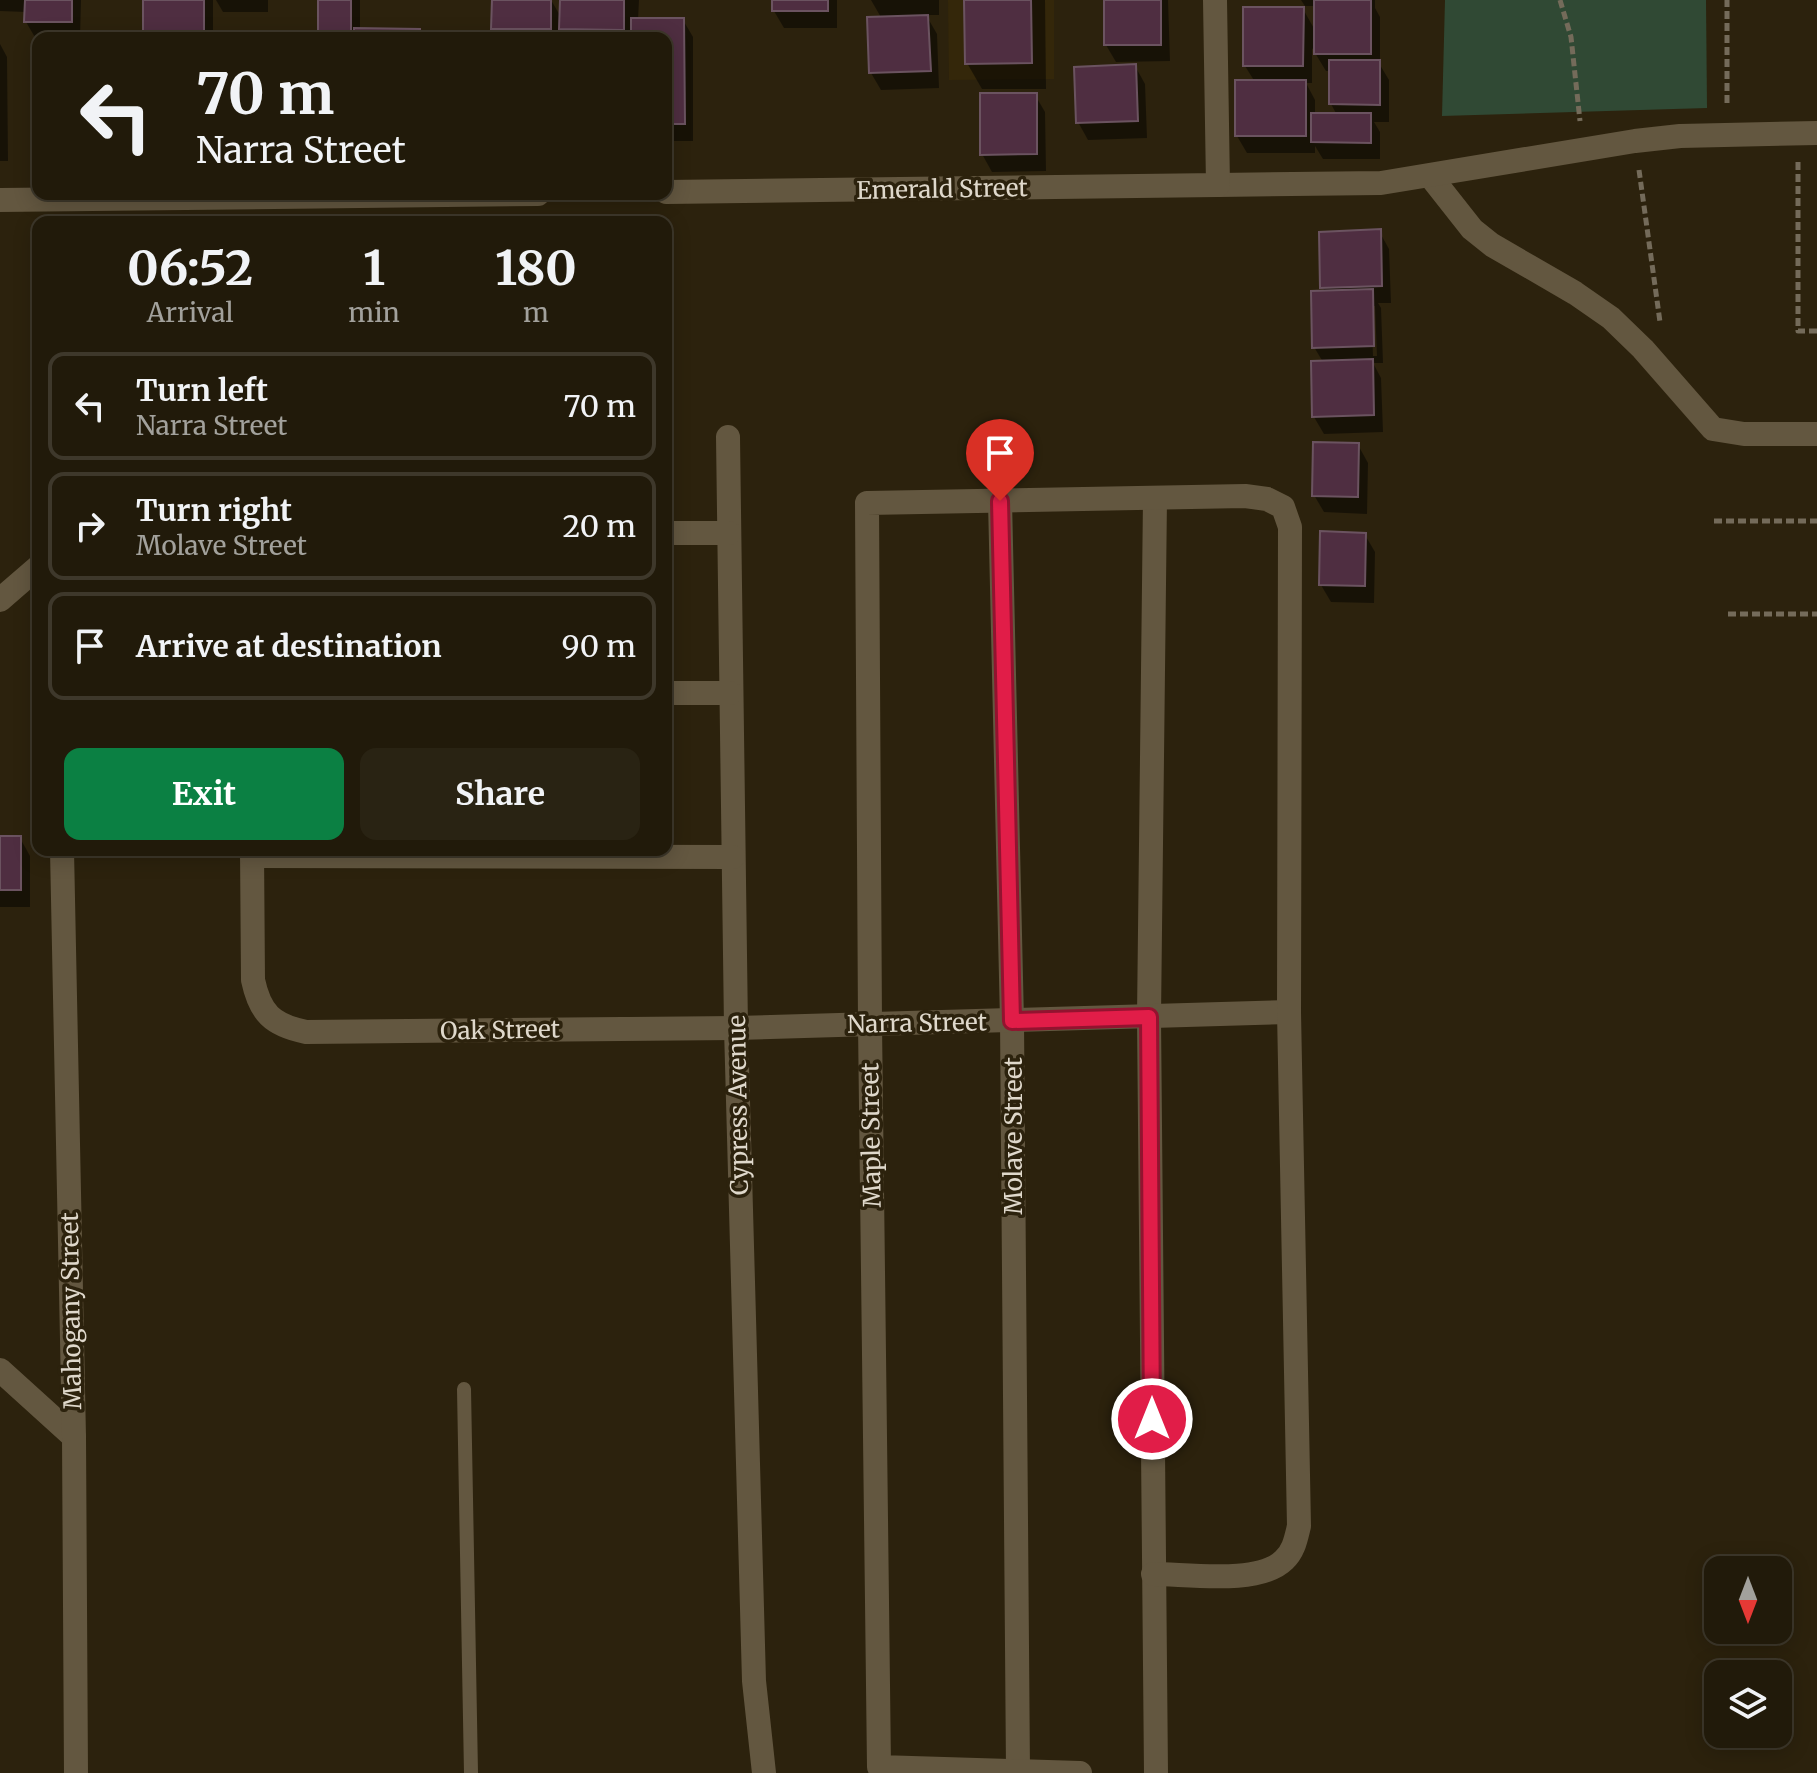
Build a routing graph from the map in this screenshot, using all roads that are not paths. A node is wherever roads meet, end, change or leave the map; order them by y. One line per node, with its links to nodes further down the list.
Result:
1 (1215, 0): 4 (street)
2 (1808, 133): 3 (street, Emerald Street)
3 (1431, 177): 4 (street, Emerald Street); 9 (street)
4 (1218, 185): 5 (street, Emerald Street)
5 (672, 192)
6 (0, 200): 8 (street)
7 (371, 200): 8 (street)
8 (66, 211)
9 (1817, 434)
10 (728, 437): 14 (street, Cypress Avenue)
11 (1155, 498): 12 (street); 23 (street); 24 (street)
12 (1000, 501): 25 (street, Molave Street); 26 (street, Maple Street)
13 (672, 533): 14 (street)
14 (729, 533): 18 (street, Cypress Avenue)
15 (32, 572): 16 (street)
16 (0, 600)
17 (672, 693): 18 (street)
18 (730, 693): 22 (street, Cypress Avenue)
19 (62, 856): 30 (street, Mahogany Street)
20 (252, 856): 27 (street, Oak Street)
21 (613, 856): 22 (street)
22 (733, 857): 27 (street, Cypress Avenue)
23 (1289, 1012): 24 (street, Narra Street); 31 (street)
24 (1149, 1017): 25 (street, Narra Street); 31 (street)
25 (1012, 1021): 26 (street, Narra Street); 32 (street, Molave Street)
26 (870, 1024): 27 (street, Narra Street); 32 (street, Maple Street)
27 (736, 1028): 35 (street, Cypress Avenue)
28 (0, 1370): 30 (street)
29 (464, 1389): 34 (lane)
30 (74, 1437): 33 (street, Mahogany Street)
31 (1153, 1574): 37 (street)
32 (1018, 1771): 36 (street)
33 (76, 1773)
34 (471, 1773)
35 (764, 1773)
36 (1080, 1773)
37 (1156, 1773)

